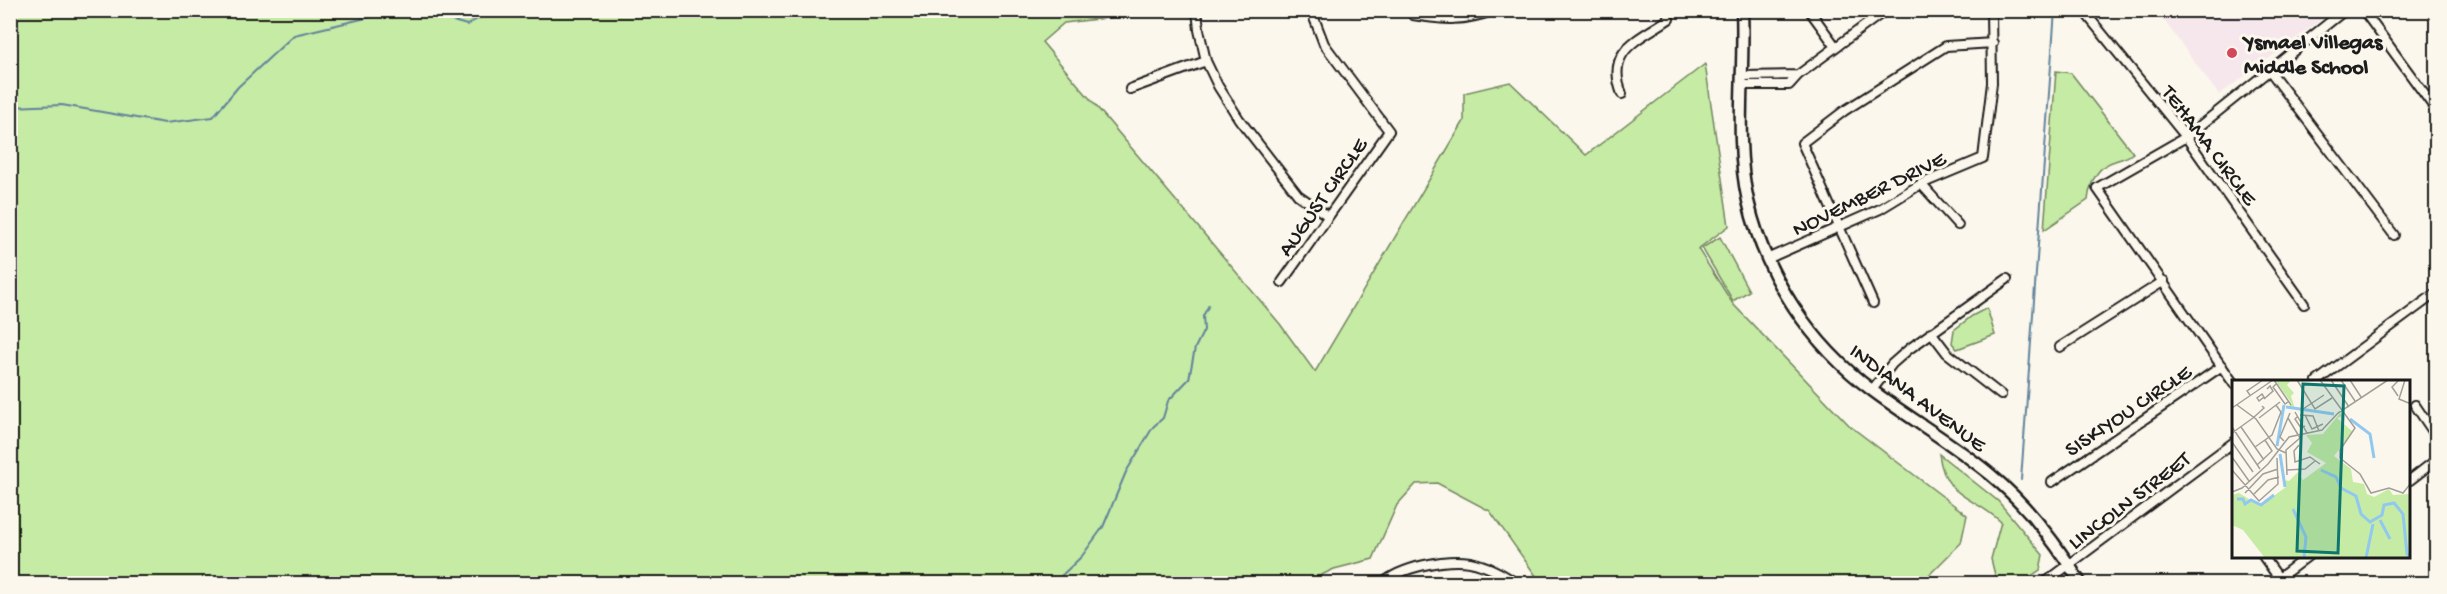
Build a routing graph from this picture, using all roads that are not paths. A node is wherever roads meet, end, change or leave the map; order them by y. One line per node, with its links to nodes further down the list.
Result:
1 (1197, 10): 15 (street)
2 (1311, 10): 26 (street, AUGUST CIRCLE)
3 (1495, 10): 12 (street)
4 (1667, 10): 22 (street)
5 (1742, 10): 19 (street, INDIANA AVENUE)
6 (1809, 10): 14 (street)
7 (1886, 10): 14 (street)
8 (1991, 10): 13 (street)
9 (2083, 10): 24 (street, TEHAMA CIRCLE)
10 (2345, 10): 16 (street)
11 (2363, 10): 23 (street)
12 (1413, 15)
13 (1993, 43): 25 (street, NOVEMBER DRIVE); 28 (street)
14 (1836, 47): 18 (street)
15 (1206, 61): 21 (street); 26 (street)
16 (2270, 71): 24 (street); 29 (street)
17 (1775, 75): 18 (street); 19 (street); 20 (street)
18 (1798, 75): 20 (street)
19 (1742, 80): 20 (street); 30 (street, INDIANA AVENUE)
20 (1774, 85)
21 (1130, 89)
22 (1622, 94)
23 (2436, 110)
24 (2186, 137): 33 (street); 36 (street, TEHAMA CIRCLE)
25 (1921, 184): 27 (street); 28 (street, NOVEMBER DRIVE)
26 (1328, 216): 32 (street, AUGUST CIRCLE)
27 (1958, 225)
28 (1840, 228): 30 (street, NOVEMBER DRIVE); 35 (street)
29 (2394, 235)
30 (1767, 259): 42 (street, INDIANA AVENUE)
31 (2007, 279): 37 (street)
32 (1282, 282)
33 (2164, 282): 38 (street); 39 (street)
34 (2436, 293): 40 (street)
35 (1873, 303)
36 (2304, 304)
37 (1931, 332): 42 (street); 43 (street)
38 (2060, 347)
39 (2222, 366): 41 (street); 49 (street, SISKIYOU CIRCLE)
40 (2318, 380)
41 (2232, 381)
42 (1872, 390): 52 (street, INDIANA AVENUE)
43 (2001, 395)
44 (2415, 405): 45 (street)
45 (2436, 436)
46 (2232, 444): 52 (street, LINCOLN STREET)
47 (2436, 460): 48 (street)
48 (2411, 479)
49 (2052, 482)
50 (2264, 558): 53 (street)
51 (2306, 558): 53 (street)
52 (2070, 565): 56 (street, LINCOLN STREET); 57 (street, INDIANA AVENUE)
53 (2281, 581): 58 (street)
54 (1382, 584): 55 (street)
55 (1516, 584)
56 (2043, 584)
57 (2081, 584)
58 (2271, 584)

